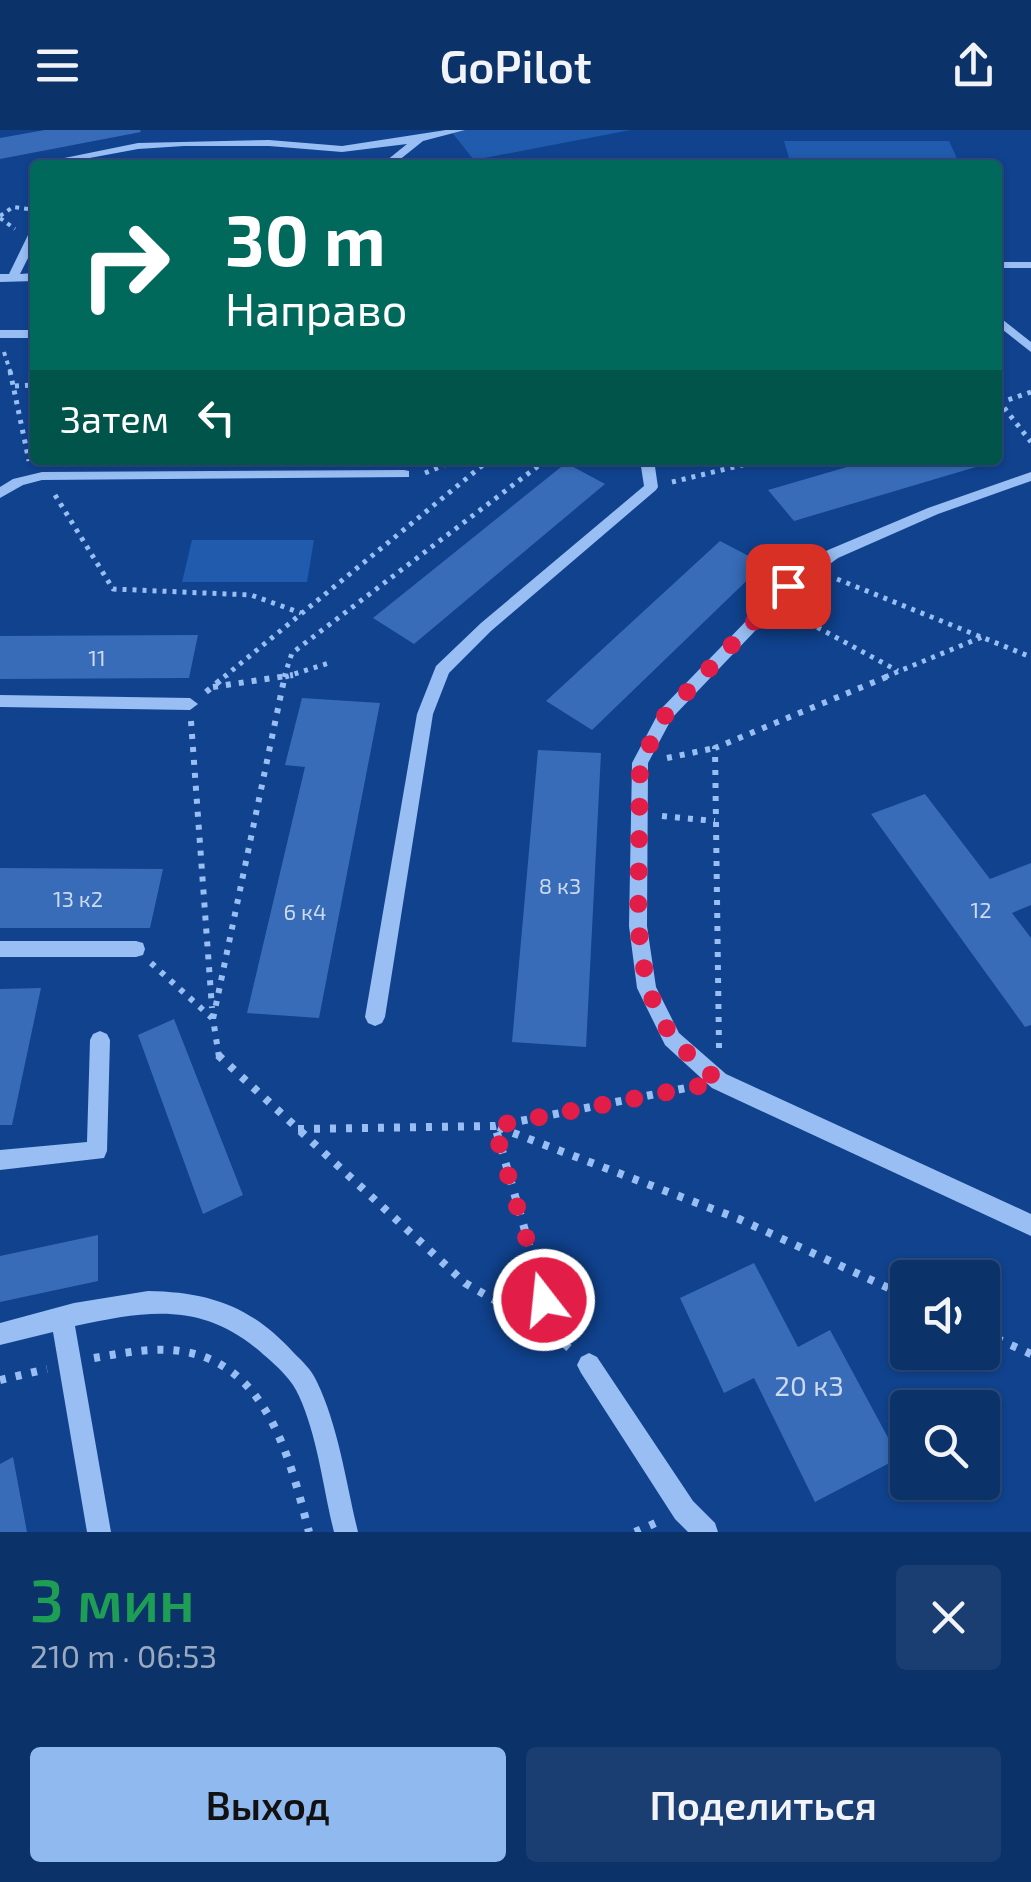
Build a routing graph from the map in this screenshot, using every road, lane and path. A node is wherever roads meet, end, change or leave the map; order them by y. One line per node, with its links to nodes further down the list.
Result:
1 (460, 130): 2 (lane)
2 (420, 139): 3 (lane); 4 (lane)
3 (63, 160)
4 (393, 160)
5 (30, 209): 6 (path)
6 (0, 216)
7 (30, 241): 10 (lane)
8 (1002, 266): 9 (lane)
9 (1031, 266)
10 (7, 278)
11 (1002, 323): 15 (lane)
12 (0, 334): 13 (lane)
13 (30, 334)
14 (1, 342): 17 (path)
15 (1031, 348)
16 (30, 385): 17 (path)
17 (14, 386): 22 (path)
18 (1031, 392): 19 (path)
19 (1002, 401)
20 (1002, 407): 21 (path)
21 (1031, 442)
22 (30, 464)
23 (31, 465): 30 (path)
24 (446, 465): 29 (path)
25 (482, 465): 37 (path)
26 (539, 465): 42 (path)
27 (648, 465): 32 (lane)
28 (742, 465): 32 (path)
29 (404, 474): 30 (lane)
30 (42, 476): 33 (lane)
31 (1031, 476): 35 (lane)
32 (652, 487): 51 (lane)
33 (0, 492)
34 (67, 512): 37 (path)
35 (812, 570): 36 (lane); 38 (path)
36 (772, 603): 41 (path); 46 (lane)
37 (301, 613): 42 (path)
38 (982, 638): 39 (path); 41 (path)
39 (1031, 657)
40 (329, 663): 42 (path)
41 (900, 672): 45 (path)
42 (283, 678): 52 (path)
43 (0, 700): 44 (lane)
44 (190, 704): 52 (path)
45 (715, 748): 46 (path); 48 (path)
46 (640, 763): 47 (lane)
47 (640, 815): 48 (path); 54 (lane)
48 (716, 820): 54 (path)
49 (0, 949): 50 (lane)
50 (136, 949): 52 (path)
51 (375, 1016)
52 (213, 1019): 56 (path)
53 (100, 1040): 57 (lane)
54 (719, 1082): 55 (path); 58 (lane)
55 (494, 1126): 56 (path); 59 (path); 62 (path)
56 (296, 1130): 62 (path)
57 (0, 1160)
58 (1031, 1225)
59 (890, 1289)
60 (62, 1319): 61 (lane); 65 (lane); 70 (lane)
61 (0, 1334)
62 (554, 1335): 66 (path)
63 (1000, 1340): 64 (path)
64 (1031, 1354)
65 (70, 1364): 67 (path); 68 (lane); 69 (path)
66 (589, 1365): 71 (lane)
67 (0, 1380)
68 (98, 1532)
69 (309, 1532)
70 (346, 1532)
71 (706, 1532)

